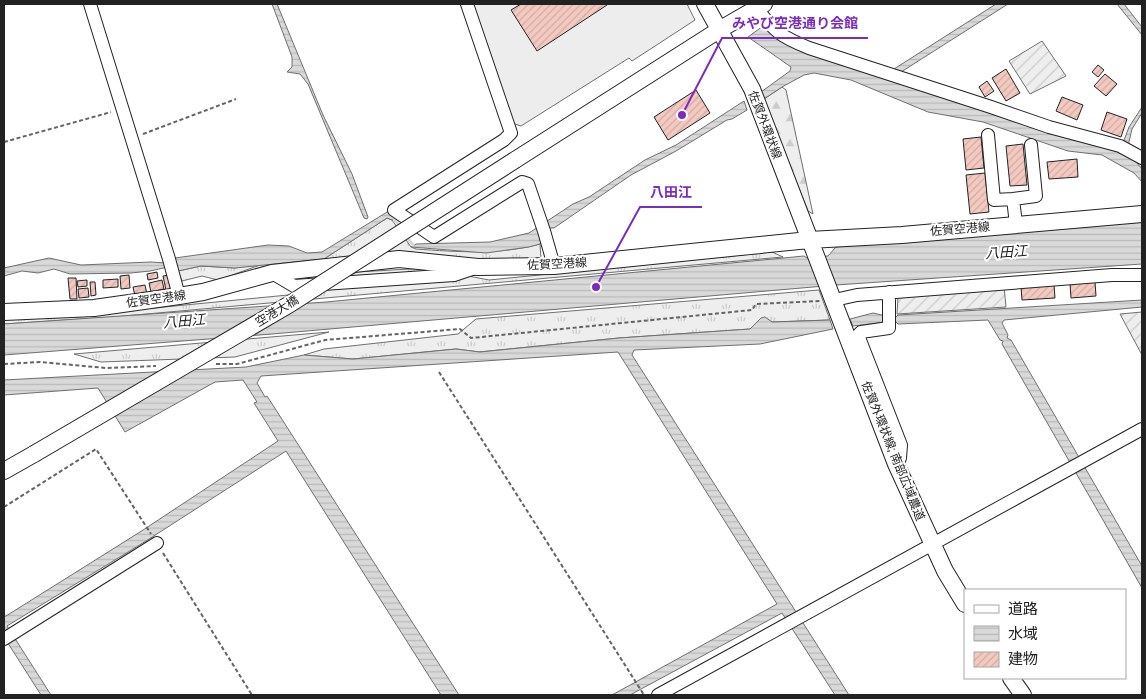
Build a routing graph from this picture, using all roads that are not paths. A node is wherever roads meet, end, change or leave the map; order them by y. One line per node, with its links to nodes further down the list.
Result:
1 (90, 4): 16 (street)
2 (467, 4): 13 (street)
3 (705, 4): 5 (main road, 佐賀外環状線)
4 (761, 6): 5 (main road); 8 (street)
5 (719, 30): 12 (main road, 佐賀外環状線); 21 (main road, 空港大橋, bridge)
6 (988, 135): 9 (street)
7 (1031, 145): 9 (street)
8 (1142, 158)
9 (1014, 199): 11 (street)
10 (1142, 214): 11 (main road, 佐賀空港線)
11 (1016, 224): 12 (main road, 佐賀空港線)
12 (812, 245): 13 (main road, 佐賀空港線); 17 (main road, 佐賀外環状線)
13 (554, 266): 16 (main road, 佐賀空港線)
14 (1142, 275): 15 (street)
15 (889, 292): 17 (street); 20 (street)
16 (179, 296): 18 (main road, 佐賀空港線)
17 (832, 298): 20 (main road, 佐賀外環状線; 南部広域農道)
18 (4, 312)
19 (1142, 429): 23 (street)
20 (896, 464): 23 (main road, 佐賀外環状線; 南部広域農道)
21 (4, 471)
22 (157, 543): 25 (street)
23 (932, 544): 24 (main road, 佐賀外環状線; 南部広域農道); 27 (street)
24 (964, 602)
25 (9, 636)
26 (1012, 679): 29 (main road)
27 (680, 690): 28 (street)
28 (658, 695)
29 (1023, 695)

